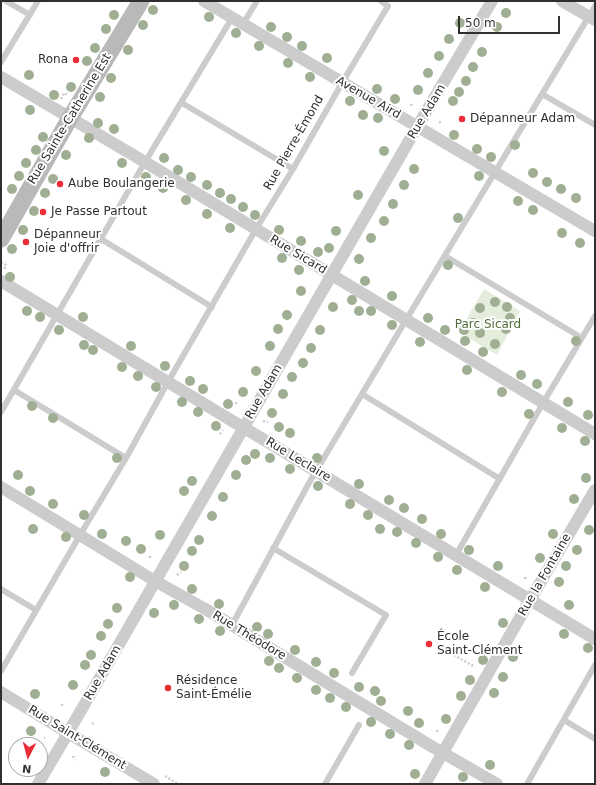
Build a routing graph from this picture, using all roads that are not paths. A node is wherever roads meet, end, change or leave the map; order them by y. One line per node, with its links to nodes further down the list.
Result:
1 (6, 1): 10 (lane)
2 (38, 1): 10 (lane)
3 (141, 1): 18 (street, Rue Sainte-Catherine Est)
4 (204, 1): 11 (street, Avenue Aird)
5 (256, 1): 12 (lane)
6 (381, 1): 15 (lane, Rue Pierre-Émond)
7 (492, 1): 20 (street, Rue Adam)
8 (562, 1): 9 (street)
9 (593, 14): 16 (lane)
10 (30, 15): 13 (lane)
11 (232, 18): 12 (street, Avenue Aird); 17 (lane)
12 (243, 24): 15 (street, Avenue Aird)
13 (1, 62)
14 (1, 77): 18 (street, Rue Sicard)
15 (342, 83): 20 (street, Avenue Aird); 22 (lane, Rue Pierre-Émond)
16 (542, 94): 19 (lane); 23 (lane)
17 (182, 103): 21 (lane); 22 (lane)
18 (70, 118): 21 (street, Rue Sicard); 26 (street, Rue Sainte-Catherine Est)
19 (595, 125)
20 (417, 127): 23 (street, Avenue Aird); 29 (street, Rue Adam)
21 (145, 162): 24 (street, Rue Sicard); 27 (lane)
22 (292, 170): 24 (lane, Rue Pierre-Émond)
23 (495, 172): 25 (street, Avenue Aird); 28 (lane)
24 (256, 229): 29 (street, Rue Sicard); 31 (lane, Rue Pierre-Émond)
25 (595, 232)
26 (1, 239)
27 (101, 239): 31 (lane); 32 (lane)
28 (445, 256): 34 (lane); 35 (lane)
29 (331, 275): 34 (street, Rue Sicard); 41 (street, Rue Adam)
30 (2, 277): 32 (street, Rue Leclaire)
31 (212, 307): 36 (lane, Rue Pierre-Émond)
32 (57, 316): 36 (street, Rue Leclaire); 37 (lane)
33 (595, 316): 35 (lane)
34 (406, 320): 38 (lane); 39 (street, Rue Sicard)
35 (582, 338): 39 (lane)
36 (168, 382): 41 (street, Rue Leclaire); 43 (lane, Rue Pierre-Émond)
37 (14, 390): 40 (lane); 43 (lane)
38 (362, 394): 44 (lane); 45 (lane)
39 (543, 403): 42 (street, Rue Sicard); 45 (lane)
40 (1, 412)
41 (243, 428): 44 (street, Rue Leclaire); 51 (street, Rue Adam)
42 (595, 434)
43 (126, 458): 48 (lane, Rue Pierre-Émond)
44 (316, 472): 49 (lane); 50 (street, Rue Leclaire)
45 (500, 479): 50 (lane)
46 (1, 487): 48 (street, Rue Théodore)
47 (595, 490): 53 (street, Rue la Fontaine)
48 (80, 535): 51 (street, Rue Théodore); 54 (lane, Rue Pierre-Émond)
49 (273, 548): 55 (lane); 59 (lane)
50 (456, 555): 53 (street, Rue Leclaire)
51 (155, 581): 55 (street, Rue Théodore); 63 (street, Rue Adam)
52 (1, 589): 54 (lane)
53 (530, 600): 56 (street, Rue Leclaire); 65 (street, Rue la Fontaine)
54 (36, 610): 58 (lane, Rue Pierre-Émond)
55 (232, 625): 65 (street, Rue Théodore)
56 (595, 638)
57 (595, 665): 61 (lane)
58 (1, 671)
59 (352, 673)
60 (1, 692): 63 (street, Rue Saint-Clément)
61 (564, 720): 64 (lane); 71 (lane)
62 (359, 725): 68 (lane)
63 (68, 733): 66 (street, Rue Adam); 67 (street, Rue Saint-Clément)
64 (595, 739)
65 (443, 753): 69 (street, Rue la Fontaine); 70 (street, Rue Théodore)
66 (38, 784)
67 (154, 784)
68 (324, 784)
69 (425, 784)
70 (497, 784)
71 (527, 784)

